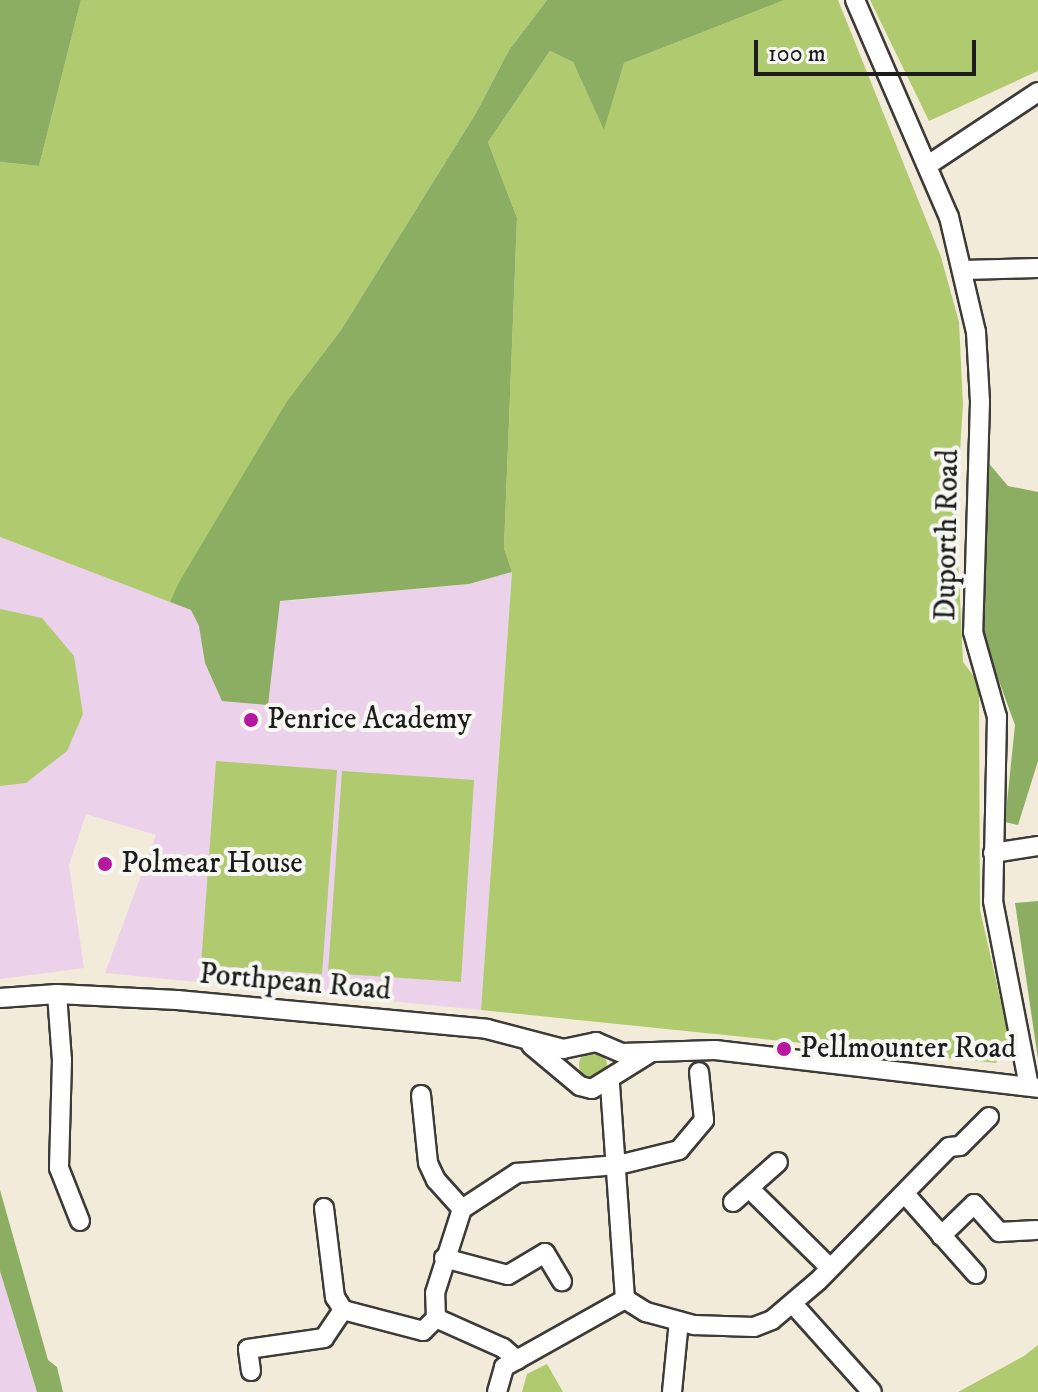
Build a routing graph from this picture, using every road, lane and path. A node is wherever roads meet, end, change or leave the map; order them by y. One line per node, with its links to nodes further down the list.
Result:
1 (855, 0): 3 (street, Duporth Road)
2 (1038, 92): 3 (street)
3 (928, 165): 5 (street, Duporth Road)
4 (1038, 268): 5 (street)
5 (963, 270): 7 (street, Duporth Road)
6 (1038, 846): 7 (street)
7 (993, 853): 17 (street, Duporth Road)
8 (57, 994): 9 (street, Porthpean Road); 10 (street, Porthpean Road); 28 (street)
9 (0, 998)
10 (526, 1041): 11 (street, Porthpean Road); 16 (street, Porthpean Road)
11 (582, 1044): 12 (street, Porthpean Road); 16 (street)
12 (606, 1046): 13 (street, Porthpean Road); 15 (street)
13 (652, 1052): 15 (street); 17 (street, Porthpean Road)
14 (699, 1072): 22 (street)
15 (612, 1079): 16 (street); 20 (street)
16 (580, 1085): 20 (street, Porthpean Road)
17 (1034, 1087)
18 (421, 1095): 27 (street)
19 (989, 1117): 24 (street)
20 (610, 1124): 22 (street)
21 (778, 1162): 23 (street)
22 (618, 1165): 27 (street); 35 (street)
23 (750, 1189): 25 (street); 32 (street)
24 (905, 1194): 30 (street); 32 (street)
25 (733, 1202)
26 (324, 1208): 37 (street)
27 (462, 1209): 31 (street)
28 (80, 1221)
29 (1036, 1230): 30 (street)
30 (941, 1236): 33 (street)
31 (444, 1258): 34 (street); 38 (street)
32 (830, 1268): 36 (street)
33 (976, 1274)
34 (562, 1281)
35 (625, 1299): 39 (street); 40 (street)
36 (793, 1304): 39 (street); 44 (street)
37 (343, 1310): 38 (street); 41 (street)
38 (436, 1318): 40 (street)
39 (679, 1321): 43 (street)
40 (517, 1360): 42 (street)
41 (251, 1371)
42 (497, 1392)
43 (672, 1392)
44 (872, 1392)

